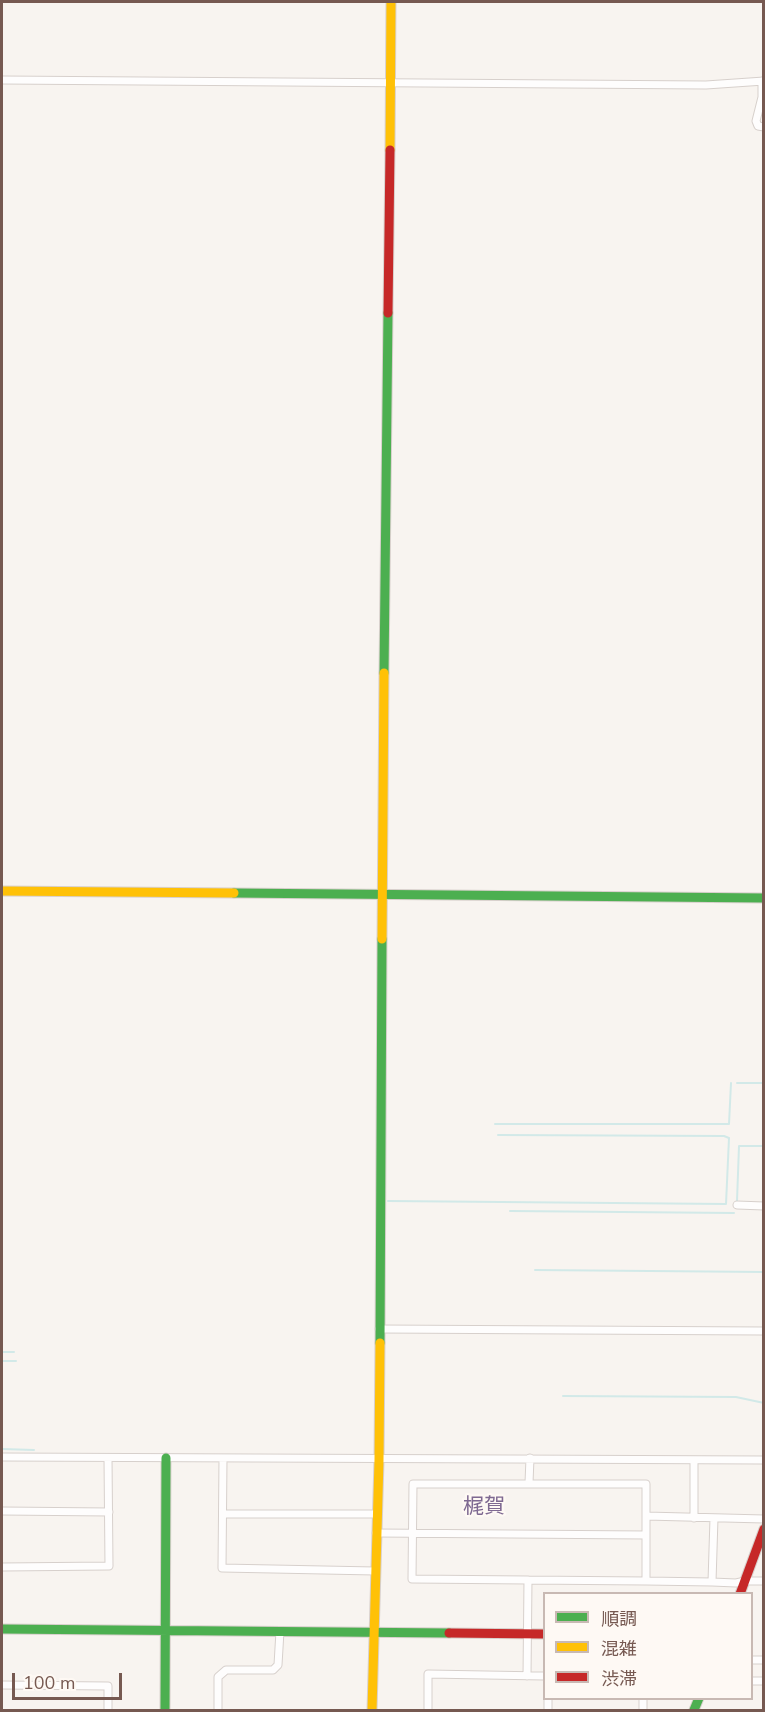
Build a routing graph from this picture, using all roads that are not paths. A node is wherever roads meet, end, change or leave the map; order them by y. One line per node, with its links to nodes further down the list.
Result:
1 (391, 2): 4 (main road)
2 (2, 80): 4 (street)
3 (763, 81): 4 (street); 5 (street)
4 (391, 84): 7 (main road)
5 (764, 127)
6 (2, 891): 7 (main road)
7 (382, 895): 8 (main road); 11 (main road)
8 (764, 898)
9 (737, 1205): 10 (street)
10 (764, 1206)
11 (379, 1329): 12 (street); 18 (main road)
12 (764, 1332)
13 (2, 1457): 14 (street)
14 (108, 1458): 15 (street); 23 (street)
15 (166, 1458): 17 (street); 43 (main road)
16 (530, 1458): 18 (street); 19 (street); 21 (street)
17 (223, 1459): 18 (street); 24 (street)
18 (379, 1460): 25 (main road)
19 (694, 1460): 20 (street); 27 (street)
20 (764, 1460)
21 (529, 1483): 26 (street); 32 (street)
22 (2, 1511): 23 (street)
23 (109, 1512): 34 (street)
24 (223, 1514): 25 (street); 35 (street)
25 (377, 1514): 31 (main road)
26 (646, 1516): 27 (street); 33 (street)
27 (694, 1518): 28 (street)
28 (714, 1518): 29 (street); 40 (street)
29 (764, 1519)
30 (764, 1529): 38 (main road)
31 (376, 1533): 32 (street); 35 (main road)
32 (413, 1533): 33 (street); 36 (street)
33 (646, 1536): 37 (street)
34 (2, 1566)
35 (375, 1571): 45 (main road)
36 (528, 1580): 37 (street); 46 (street)
37 (646, 1581): 40 (street)
38 (745, 1581): 39 (street); 40 (street); 41 (main road)
39 (764, 1581)
40 (712, 1582)
41 (740, 1592)
42 (2, 1629): 43 (main road)
43 (164, 1631): 44 (main road); 52 (main road)
44 (280, 1631): 45 (main road); 53 (street)
45 (373, 1632): 46 (main road); 54 (main road)
46 (527, 1634): 47 (main road); 48 (street)
47 (543, 1634)
48 (527, 1676): 49 (street); 55 (street)
49 (543, 1676)
50 (2, 1685): 51 (street)
51 (108, 1710)
52 (165, 1710)
53 (218, 1710)
54 (372, 1710)
55 (428, 1710)

